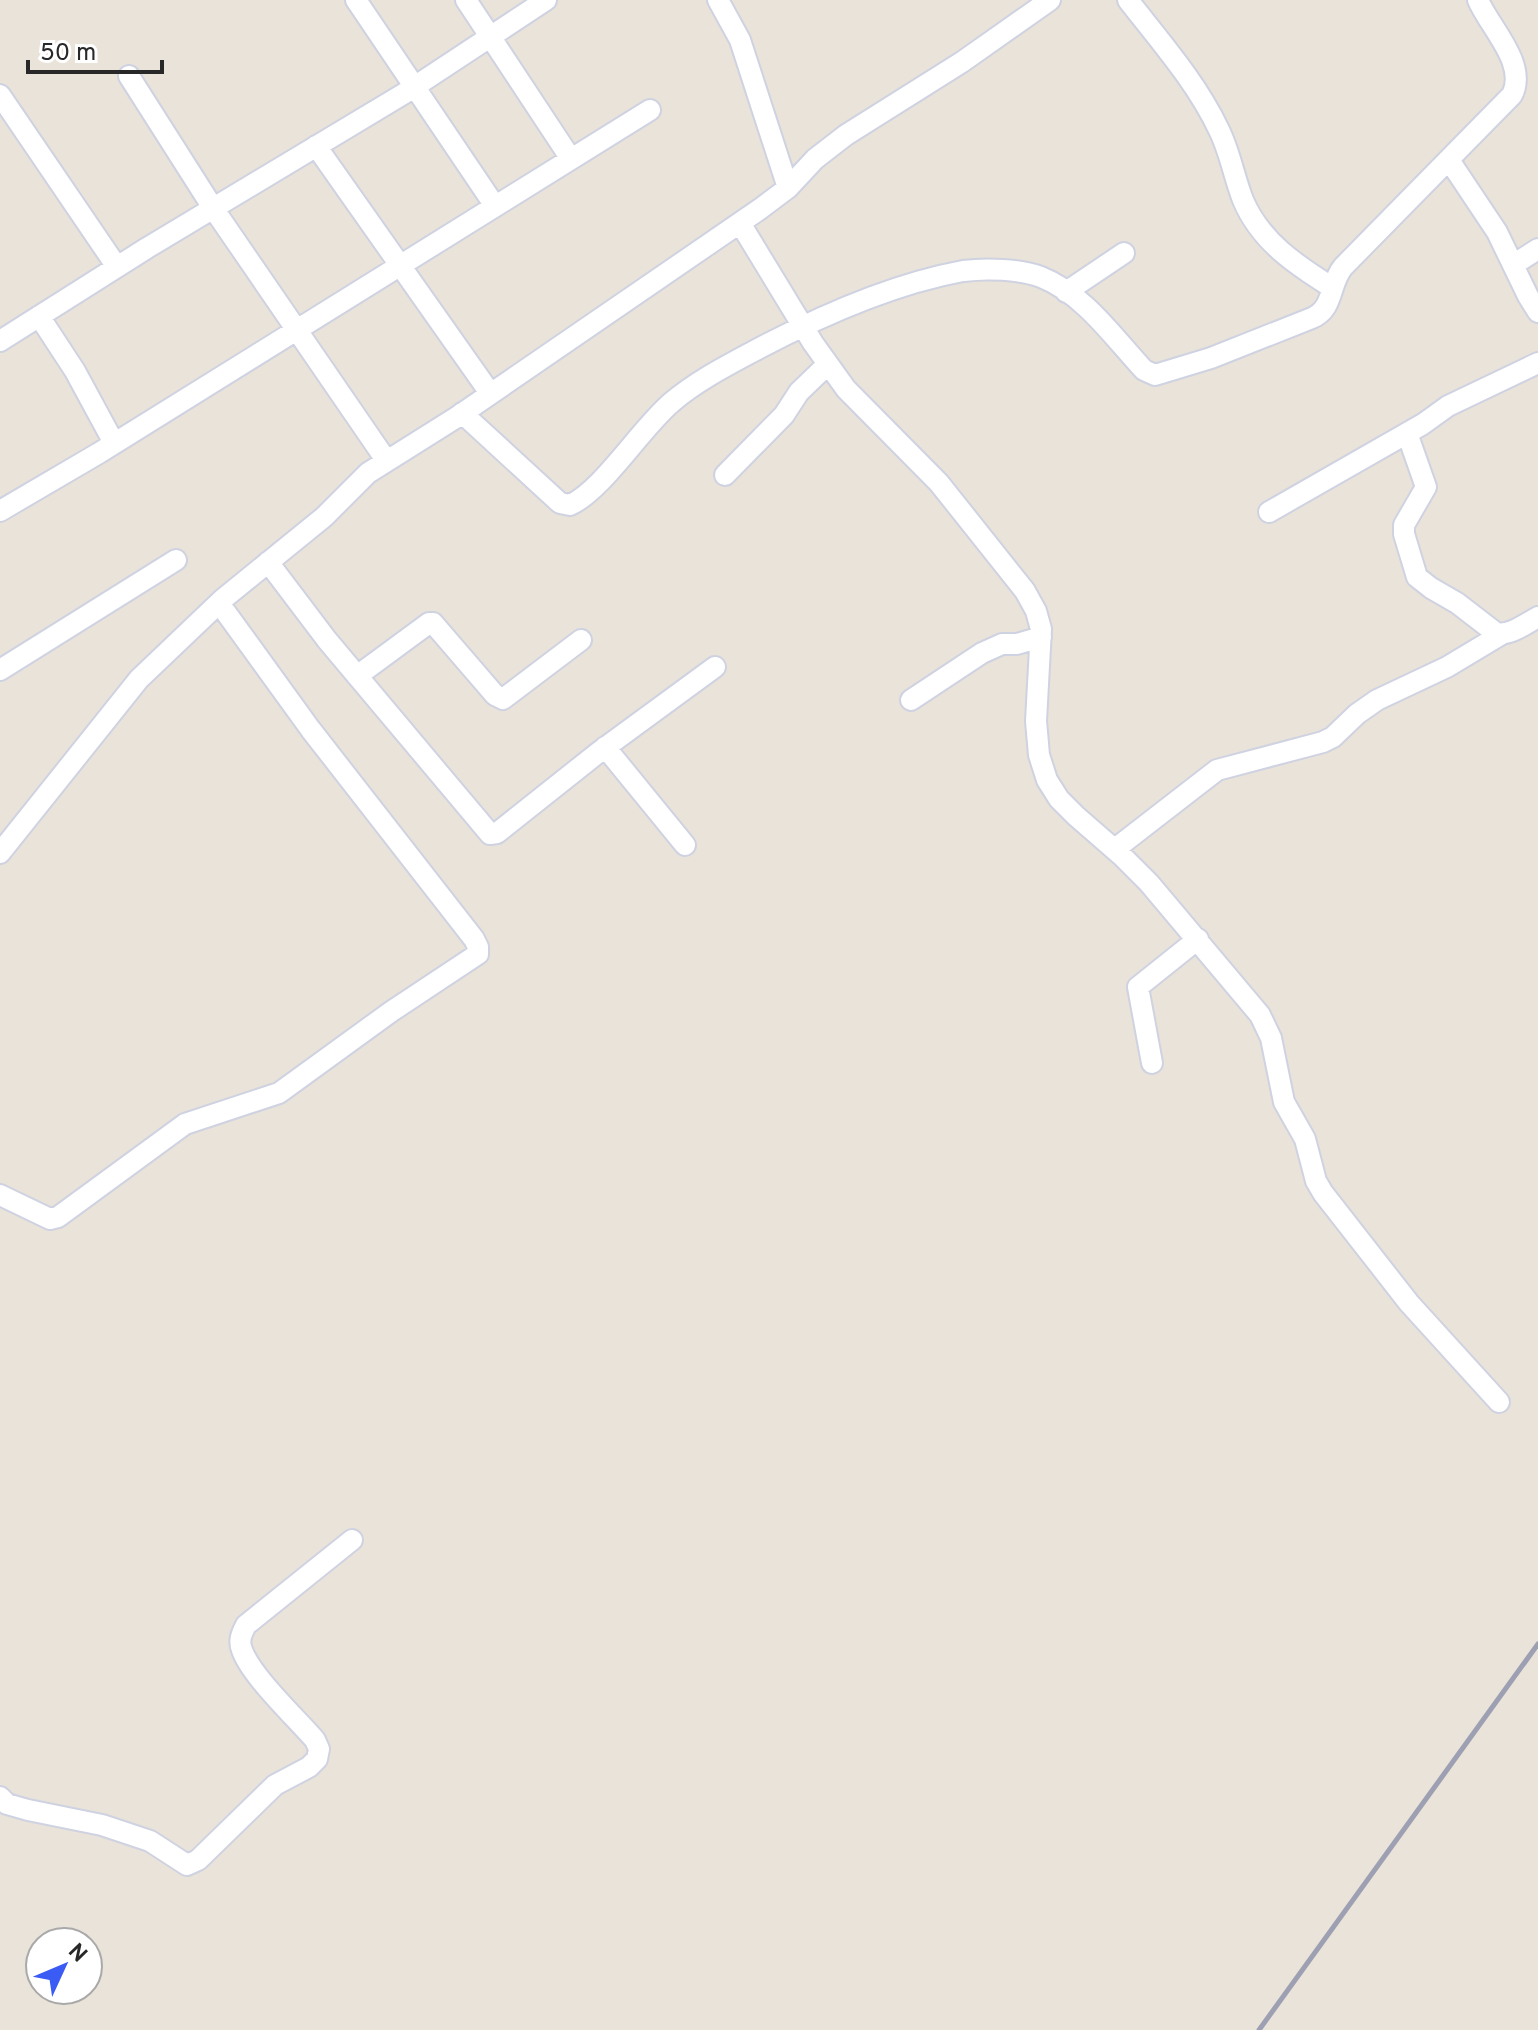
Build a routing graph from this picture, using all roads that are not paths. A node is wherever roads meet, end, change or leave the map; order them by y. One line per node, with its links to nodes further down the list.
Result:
1 (356, 0): 10 (street)
2 (466, 0): 8 (street)
3 (546, 0): 8 (street)
4 (718, 0): 16 (street)
5 (1050, 0): 16 (street)
6 (1128, 0): 25 (street)
7 (1478, 0): 15 (street)
8 (490, 36): 10 (street); 14 (street)
9 (129, 76): 18 (street)
10 (413, 87): 13 (street); 17 (street)
11 (3, 105): 24 (street)
12 (650, 110): 14 (street)
13 (316, 146): 18 (street); 22 (street)
14 (571, 159): 17 (street)
15 (1449, 160): 23 (street); 25 (street)
16 (788, 188): 19 (street)
17 (495, 206): 22 (street)
18 (213, 208): 24 (street); 30 (street)
19 (740, 223): 29 (street); 34 (street)
20 (1538, 249): 23 (street)
21 (1124, 253): 26 (street)
22 (398, 265): 30 (street); 34 (street)
23 (1513, 265): 27 (street)
24 (117, 267): 28 (street)
25 (1333, 288): 26 (street)
26 (1066, 292): 29 (street)
27 (1538, 312)
28 (39, 316): 31 (street); 37 (street)
29 (802, 326): 33 (street); 35 (street)
30 (297, 328): 37 (street); 38 (street)
31 (0, 341)
32 (1538, 363): 36 (street)
33 (828, 364): 39 (street); 47 (street)
34 (490, 393): 35 (street)
35 (462, 413): 38 (street)
36 (1407, 433): 41 (street); 46 (street)
37 (114, 443): 40 (street)
38 (386, 460): 43 (street)
39 (725, 475)
40 (0, 511)
41 (1269, 512)
42 (176, 560): 50 (street)
43 (268, 562): 44 (street); 51 (street)
44 (219, 603): 56 (street); 59 (street)
45 (1538, 617): 46 (street)
46 (1502, 634): 55 (street)
47 (1041, 637): 52 (street); 55 (street)
48 (581, 640): 51 (street)
49 (715, 667): 53 (street)
50 (0, 670)
51 (357, 676): 53 (street)
52 (911, 700)
53 (605, 747): 54 (street)
54 (685, 845)
55 (1115, 849): 57 (street)
56 (0, 853)
57 (1198, 939): 58 (street); 60 (street)
58 (1152, 1063)
59 (0, 1195)
60 (1499, 1402)
61 (352, 1540): 62 (street)
62 (0, 1797)

